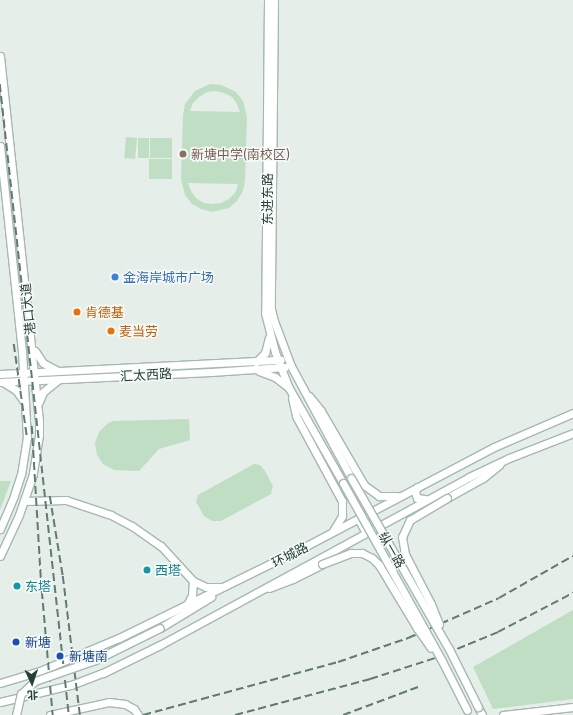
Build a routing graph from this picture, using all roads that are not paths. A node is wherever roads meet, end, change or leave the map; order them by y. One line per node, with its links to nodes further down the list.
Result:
1 (268, 0): 6 (main road, 东进东路)
2 (274, 0): 10 (main road, 东进东路)
3 (0, 56): 4 (main road, 港口大道)
4 (1, 85): 7 (main road, 港口大道)
5 (0, 146): 8 (main road, 港口大道)
6 (270, 335): 9 (main road); 11 (main road, 东进东路)
7 (32, 346): 14 (main road); 15 (main road, 港口大道)
8 (22, 351): 16 (main road, 港口大道); 17 (main road)
9 (255, 362): 11 (main road, 汇太西路); 13 (main road, 汇太西路)
10 (289, 363): 11 (main road, 汇太西路); 18 (main road, 东进东路)
11 (279, 364): 12 (main road, 汇太西路); 19 (main road, 东进东路)
12 (253, 370): 13 (main road, 汇太西路); 19 (main road)
13 (85, 374): 14 (main road, 汇太西路)
14 (61, 375): 15 (main road, 汇太西路); 21 (main road)
15 (36, 376): 16 (main road, 汇太西路); 21 (main road, 港口大道)
16 (24, 377): 17 (main road, 汇太西路); 20 (main road, 港口大道)
17 (2, 378): 20 (main road)
18 (301, 386): 25 (main road); 41 (main road, 纵一路, bridge)
19 (290, 391): 27 (main road); 42 (main road, 纵一路, bridge)
20 (26, 404): 32 (main road, 港口大道)
21 (39, 404): 30 (main road, 港口大道)
22 (573, 413): 26 (main road, 环城路)
23 (573, 432): 24 (main road)
24 (509, 458): 29 (main road, 环城路); 41 (main road, bridge)
25 (360, 478): 27 (main road); 28 (main road)
26 (417, 487): 28 (main road, 环城路); 29 (main road)
27 (337, 490): 33 (main road)
28 (401, 496): 31 (main road, 环城路)
29 (425, 499): 34 (main road, 环城路)
30 (24, 501): 35 (main road, 港口大道); 36 (main road)
31 (358, 518): 33 (main road, 环城路); 34 (main road)
32 (0, 529)
33 (332, 532): 37 (main road, 环城路)
34 (366, 532): 39 (main road, 环城路)
35 (0, 556)
36 (193, 580): 37 (main road); 40 (main road)
37 (226, 587): 38 (main road, 环城路)
38 (219, 590): 40 (main road, 环城路); 48 (main road, bridge)
39 (252, 594): 42 (main road, bridge); 44 (main road, 环城路)
40 (187, 605): 43 (main road, 环城路)
41 (449, 649): 51 (main road, 纵一路, bridge)
42 (442, 662): 46 (main road, 纵一路, bridge)
43 (0, 683)
44 (0, 702)
45 (573, 708): 47 (main road)
46 (468, 713)
47 (523, 713): 52 (main road)
48 (16, 715)
49 (50, 715): 50 (main road)
50 (138, 715)
51 (482, 715)
52 (503, 715)

